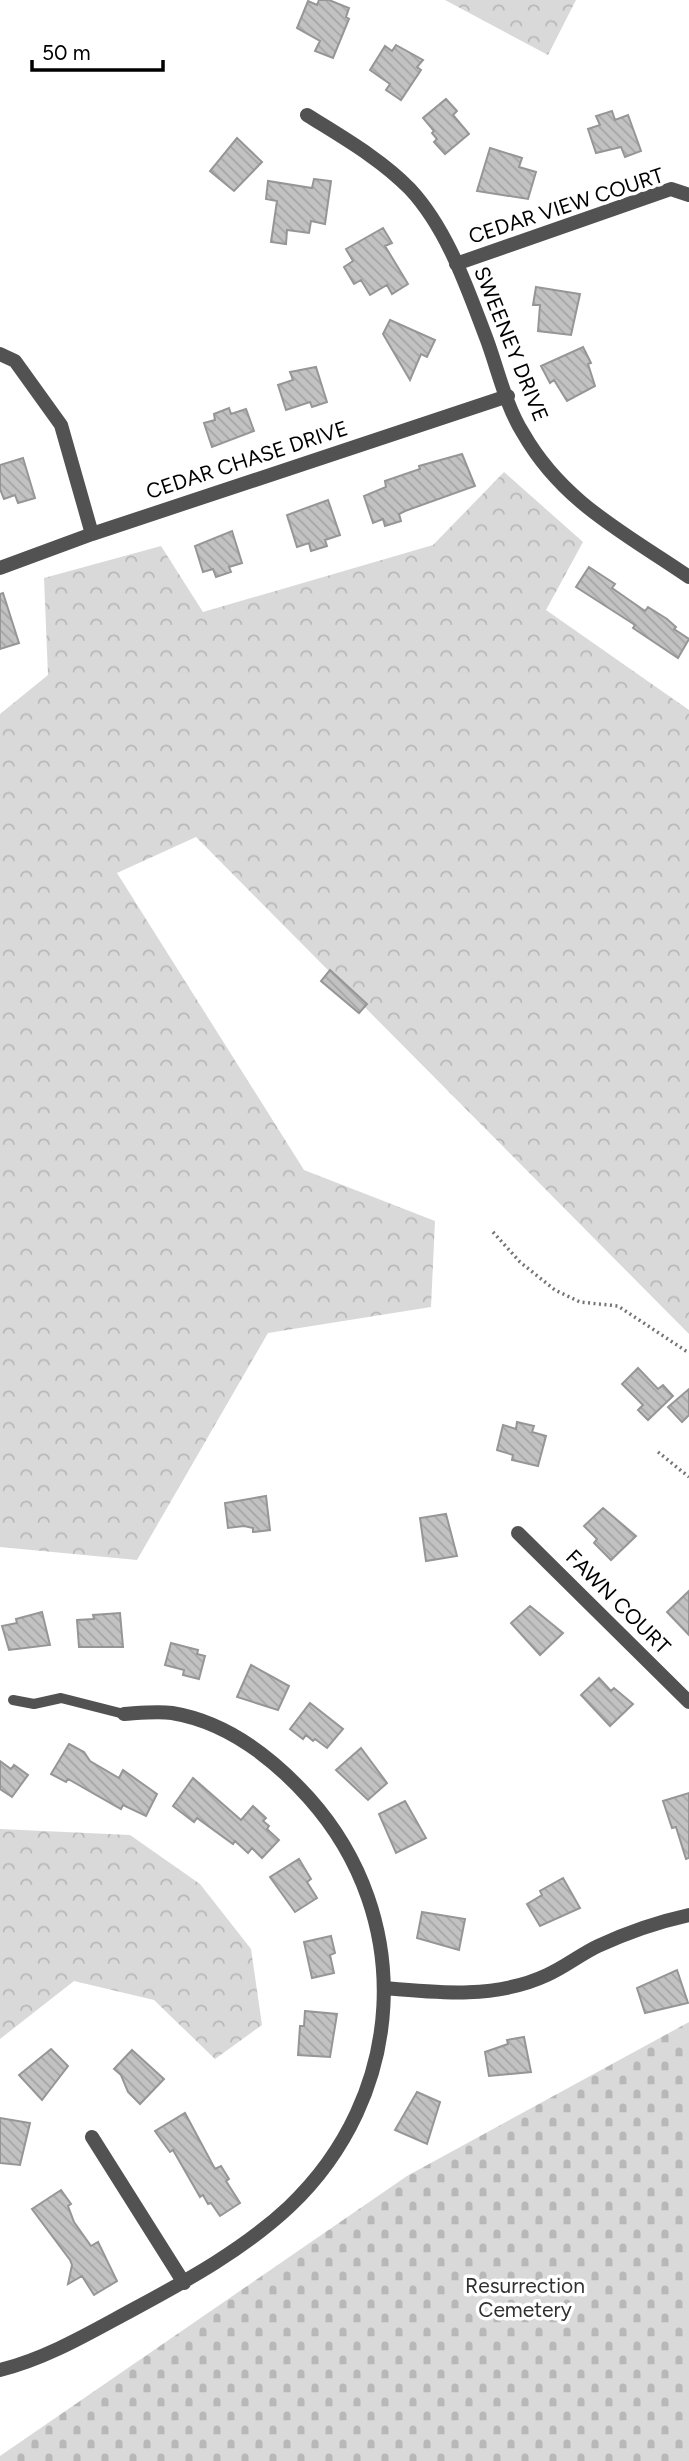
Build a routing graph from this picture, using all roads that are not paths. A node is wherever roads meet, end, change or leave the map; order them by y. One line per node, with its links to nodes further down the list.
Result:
1 (307, 115): 3 (street, SWEENEY DRIVE)
2 (689, 195): 3 (street, CEDAR VIEW COURT)
3 (456, 264): 5 (street, SWEENEY DRIVE)
4 (0, 354): 6 (street)
5 (508, 396): 6 (street, CEDAR CHASE DRIVE); 8 (street, SWEENEY DRIVE)
6 (92, 534): 7 (street, CEDAR CHASE DRIVE)
7 (0, 568)
8 (689, 577)
9 (518, 1533): 11 (street, FAWN COURT)
10 (13, 1700): 12 (lane)
11 (689, 1702)
12 (124, 1714): 14 (street)
13 (689, 1915): 14 (street)
14 (384, 1988): 16 (street)
15 (92, 2137): 16 (street)
16 (184, 2283): 17 (street)
17 (0, 2371)

